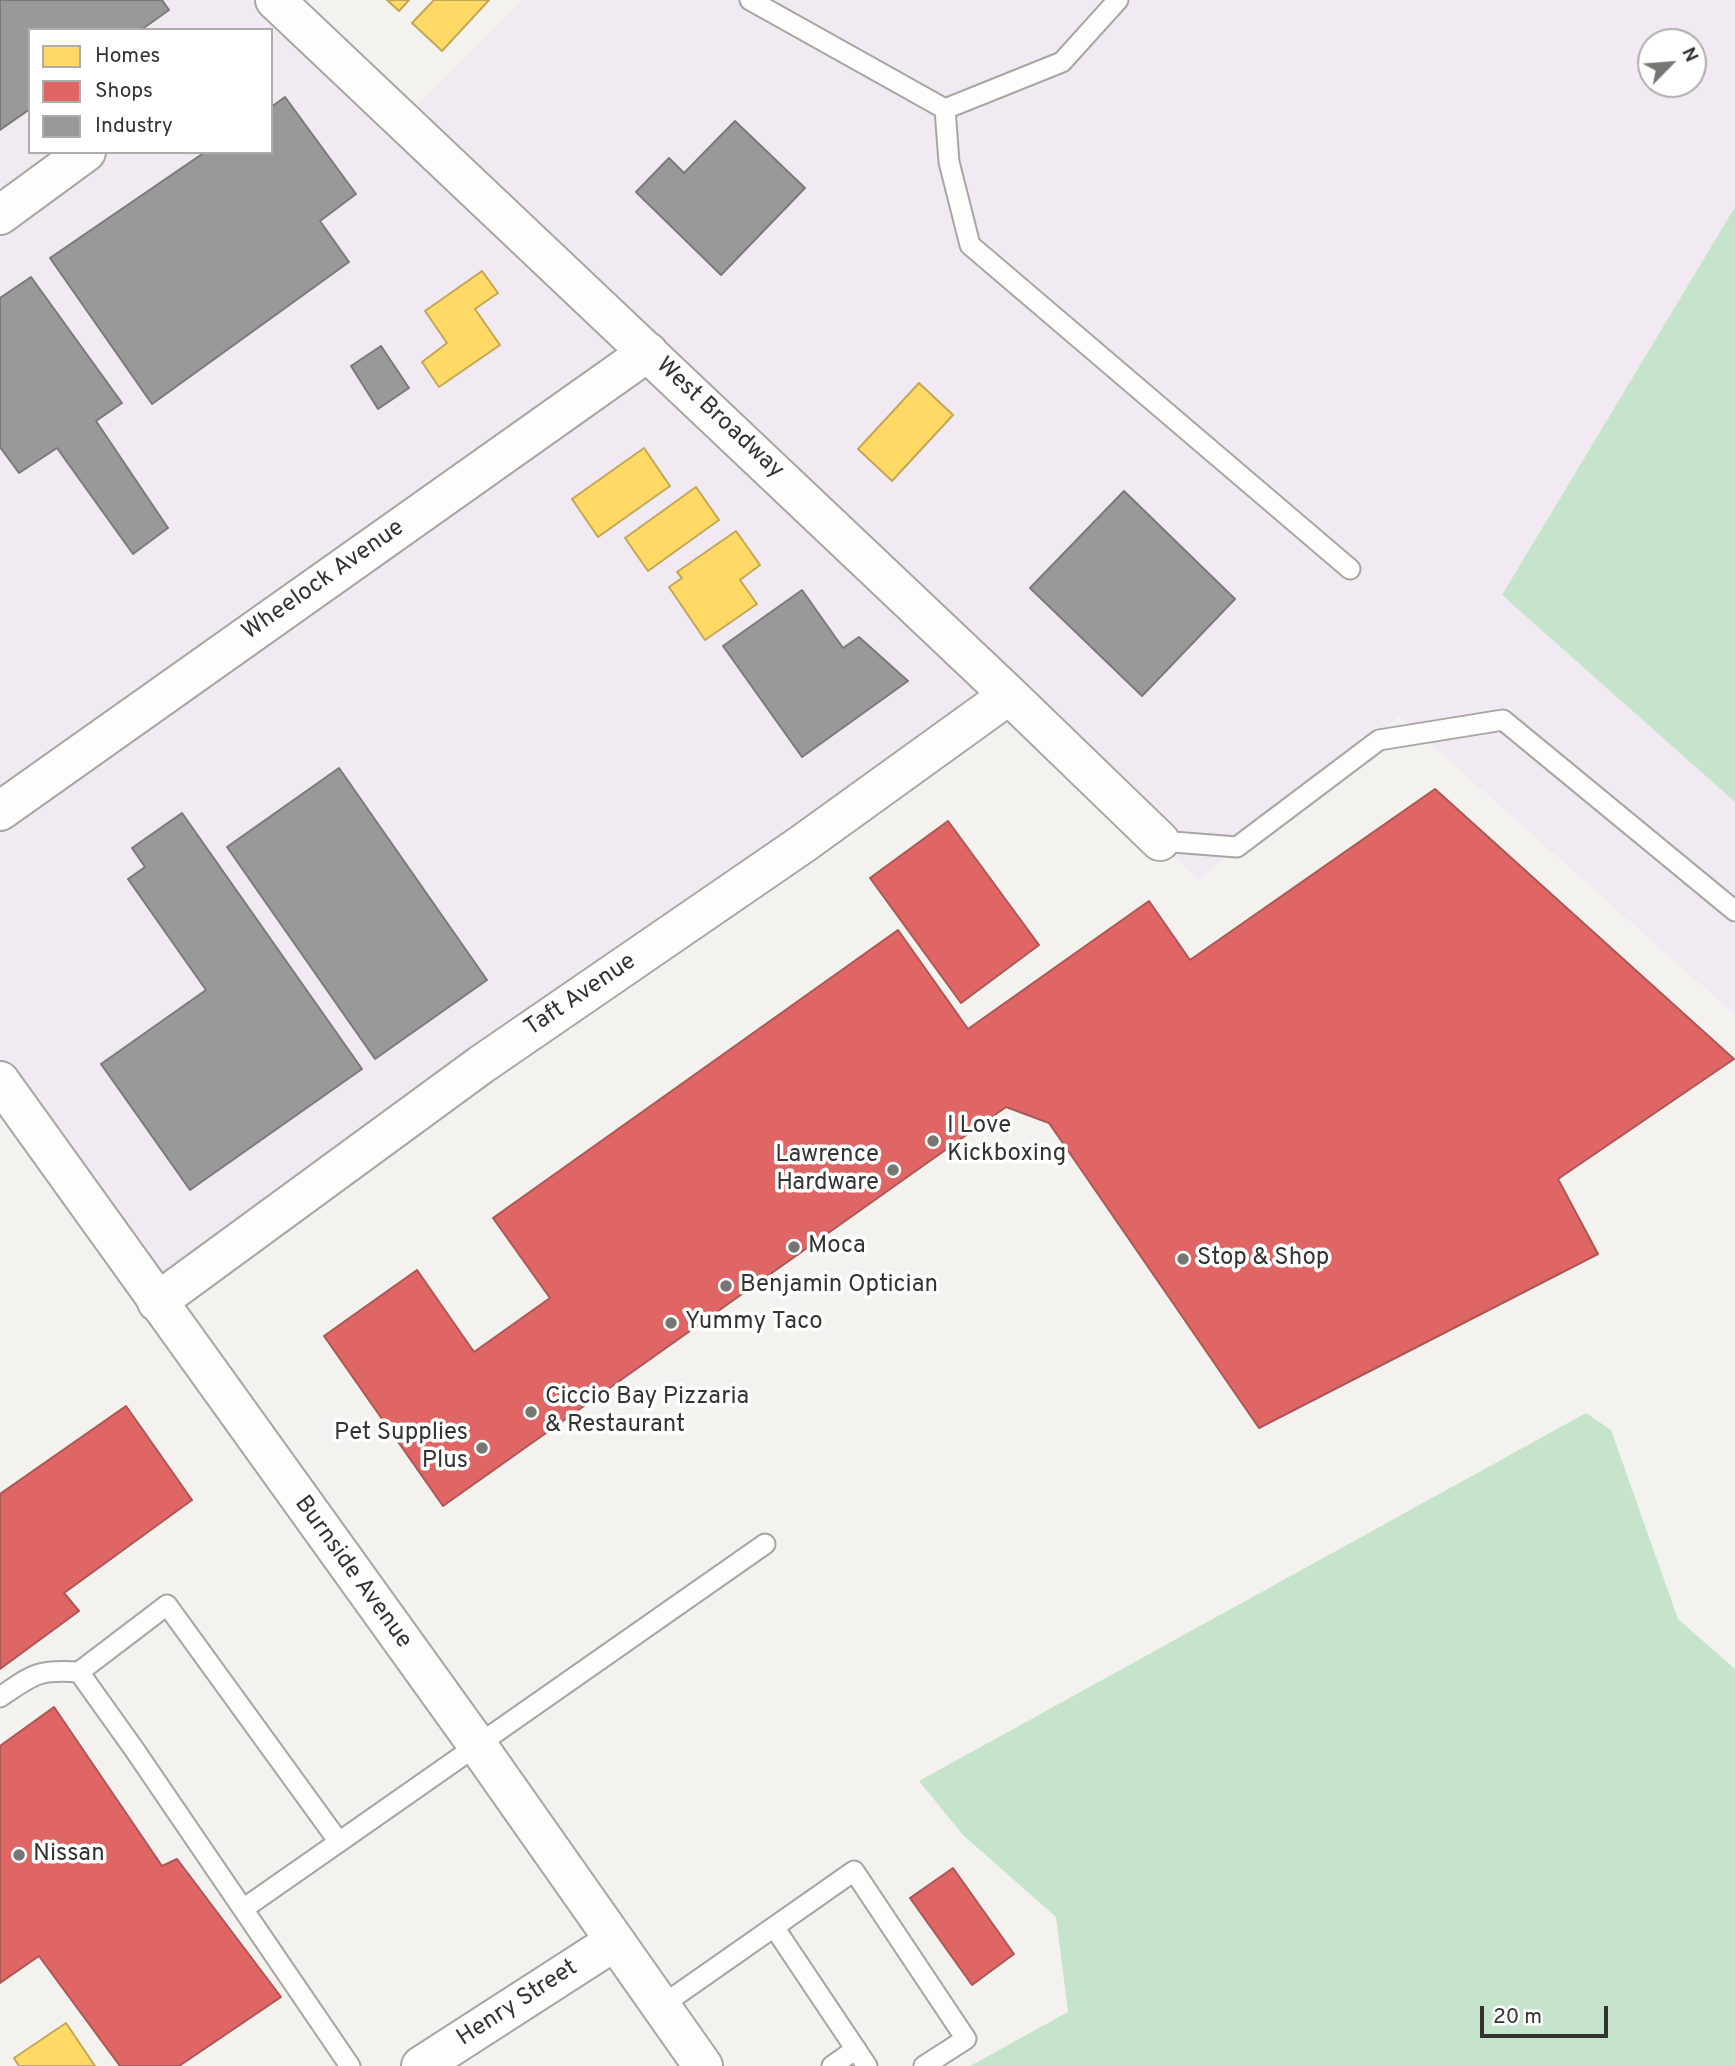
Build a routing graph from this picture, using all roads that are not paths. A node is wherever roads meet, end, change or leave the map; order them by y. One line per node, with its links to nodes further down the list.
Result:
1 (750, 0): 4 (lane)
2 (1118, 0): 4 (lane)
3 (277, 15): 7 (street, West Broadway)
4 (945, 109): 8 (lane)
5 (83, 154): 6 (street)
6 (0, 215)
7 (648, 352): 9 (street, West Broadway); 10 (street, Wheelock Avenue)
8 (1350, 569)
9 (1009, 695): 11 (street, West Broadway); 14 (street, Taft Avenue)
10 (0, 811)
11 (1160, 841): 12 (lane)
12 (1735, 911)
13 (0, 1081): 14 (street, Burnside Avenue)
14 (157, 1302): 18 (street, Burnside Avenue)
15 (765, 1544): 18 (lane)
16 (79, 1672): 17 (lane); 19 (lane); 20 (lane)
17 (0, 1697)
18 (478, 1746): 19 (lane); 22 (street, Burnside Avenue)
19 (339, 1842): 20 (lane)
20 (243, 1909): 25 (lane)
21 (774, 1927): 23 (lane); 24 (lane); 30 (lane)
22 (615, 1941): 23 (street, Burnside Avenue); 26 (street, Henry Street)
23 (661, 2006): 27 (street, Burnside Avenue)
24 (856, 2049): 28 (lane); 29 (lane)
25 (350, 2066)
26 (421, 2066)
27 (703, 2066)
28 (832, 2066)
29 (867, 2066)
30 (924, 2066)

